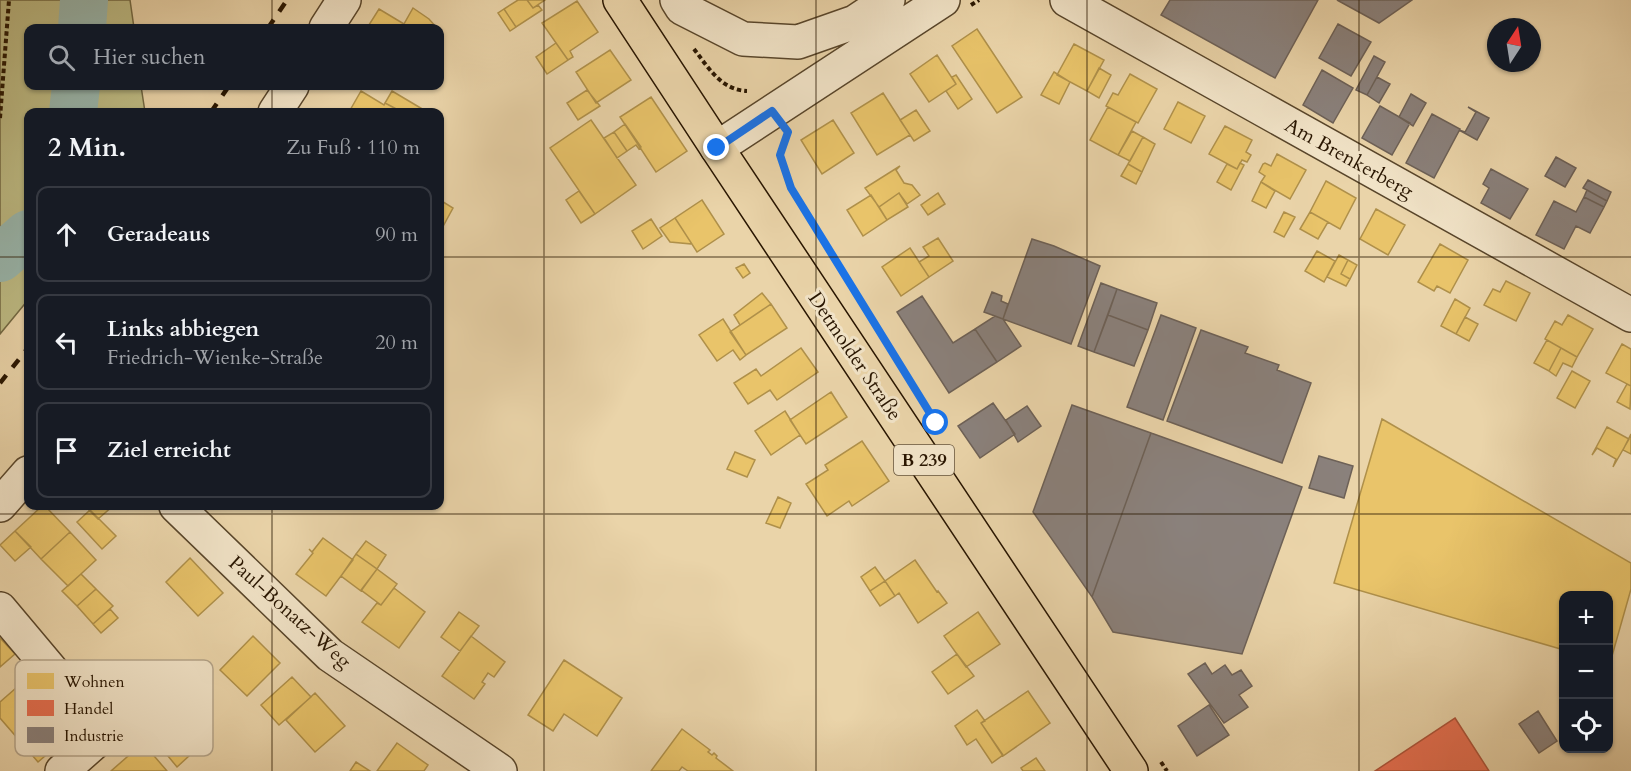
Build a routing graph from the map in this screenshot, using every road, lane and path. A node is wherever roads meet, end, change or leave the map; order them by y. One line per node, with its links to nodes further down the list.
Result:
1 (9, 0): 13 (path)
2 (344, 0): 8 (street)
3 (620, 0): 14 (main road, Detmolder Straße / B 239)
4 (677, 0): 5 (street)
5 (888, 0)
6 (943, 0): 12 (street)
7 (1067, 0): 15 (street, Am Brenkerberg)
8 (329, 24)
9 (691, 44): 12 (path)
10 (289, 90): 11 (street)
11 (278, 108)
12 (772, 111): 14 (street); 16 (path)
13 (0, 118)
14 (717, 148): 23 (main road, Detmolder Straße / B 239)
15 (1631, 315)
16 (911, 382)
17 (24, 478): 18 (street)
18 (0, 505)
19 (180, 510): 24 (street, Paul-Bonatz-Weg)
20 (0, 609): 21 (street)
21 (43, 660)
22 (79, 756): 25 (street)
23 (1143, 762): 26 (path)
24 (494, 769)
25 (62, 771)
26 (1167, 771)

